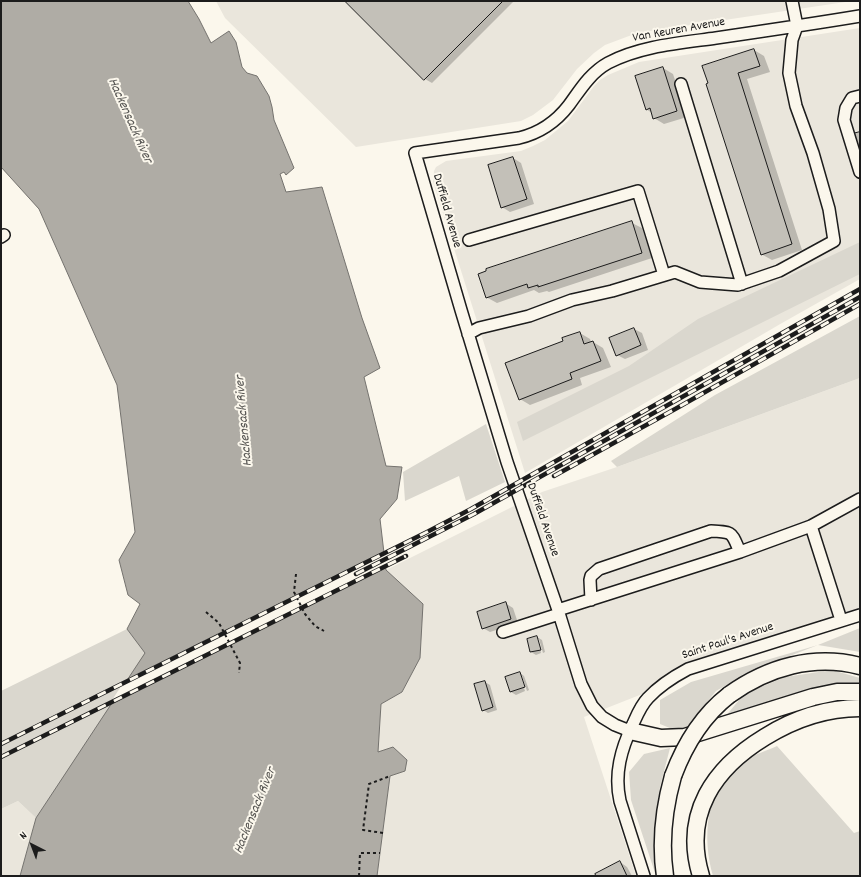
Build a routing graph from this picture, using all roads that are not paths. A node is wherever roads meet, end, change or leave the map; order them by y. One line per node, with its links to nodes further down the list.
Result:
1 (792, 1): 3 (street)
2 (860, 16): 3 (street, Van Keuren Avenue)
3 (797, 26): 6 (street, Van Keuren Avenue); 10 (street)
4 (681, 84): 10 (street)
5 (860, 96): 7 (street)
6 (415, 153): 11 (street, Duffield Avenue)
7 (860, 172)
8 (469, 240): 9 (street)
9 (664, 275): 10 (street); 11 (street)
10 (742, 284)
11 (468, 334): 16 (street, Duffield Avenue)
12 (860, 499): 13 (street)
13 (811, 526): 14 (street); 18 (street)
14 (740, 552): 15 (street); 15 (street)
15 (591, 600): 16 (street)
16 (558, 612): 19 (street); 23 (street, Duffield Avenue)
17 (860, 615): 18 (street, Saint Paul's Avenue)
18 (841, 620): 23 (street, Saint Paul's Avenue)
19 (503, 632)
20 (860, 666): 25 (highway, bridge)
21 (860, 692): 23 (highway)
22 (860, 708): 26 (highway)
23 (630, 731): 24 (street)
24 (644, 876)
25 (665, 876)
26 (701, 876)

